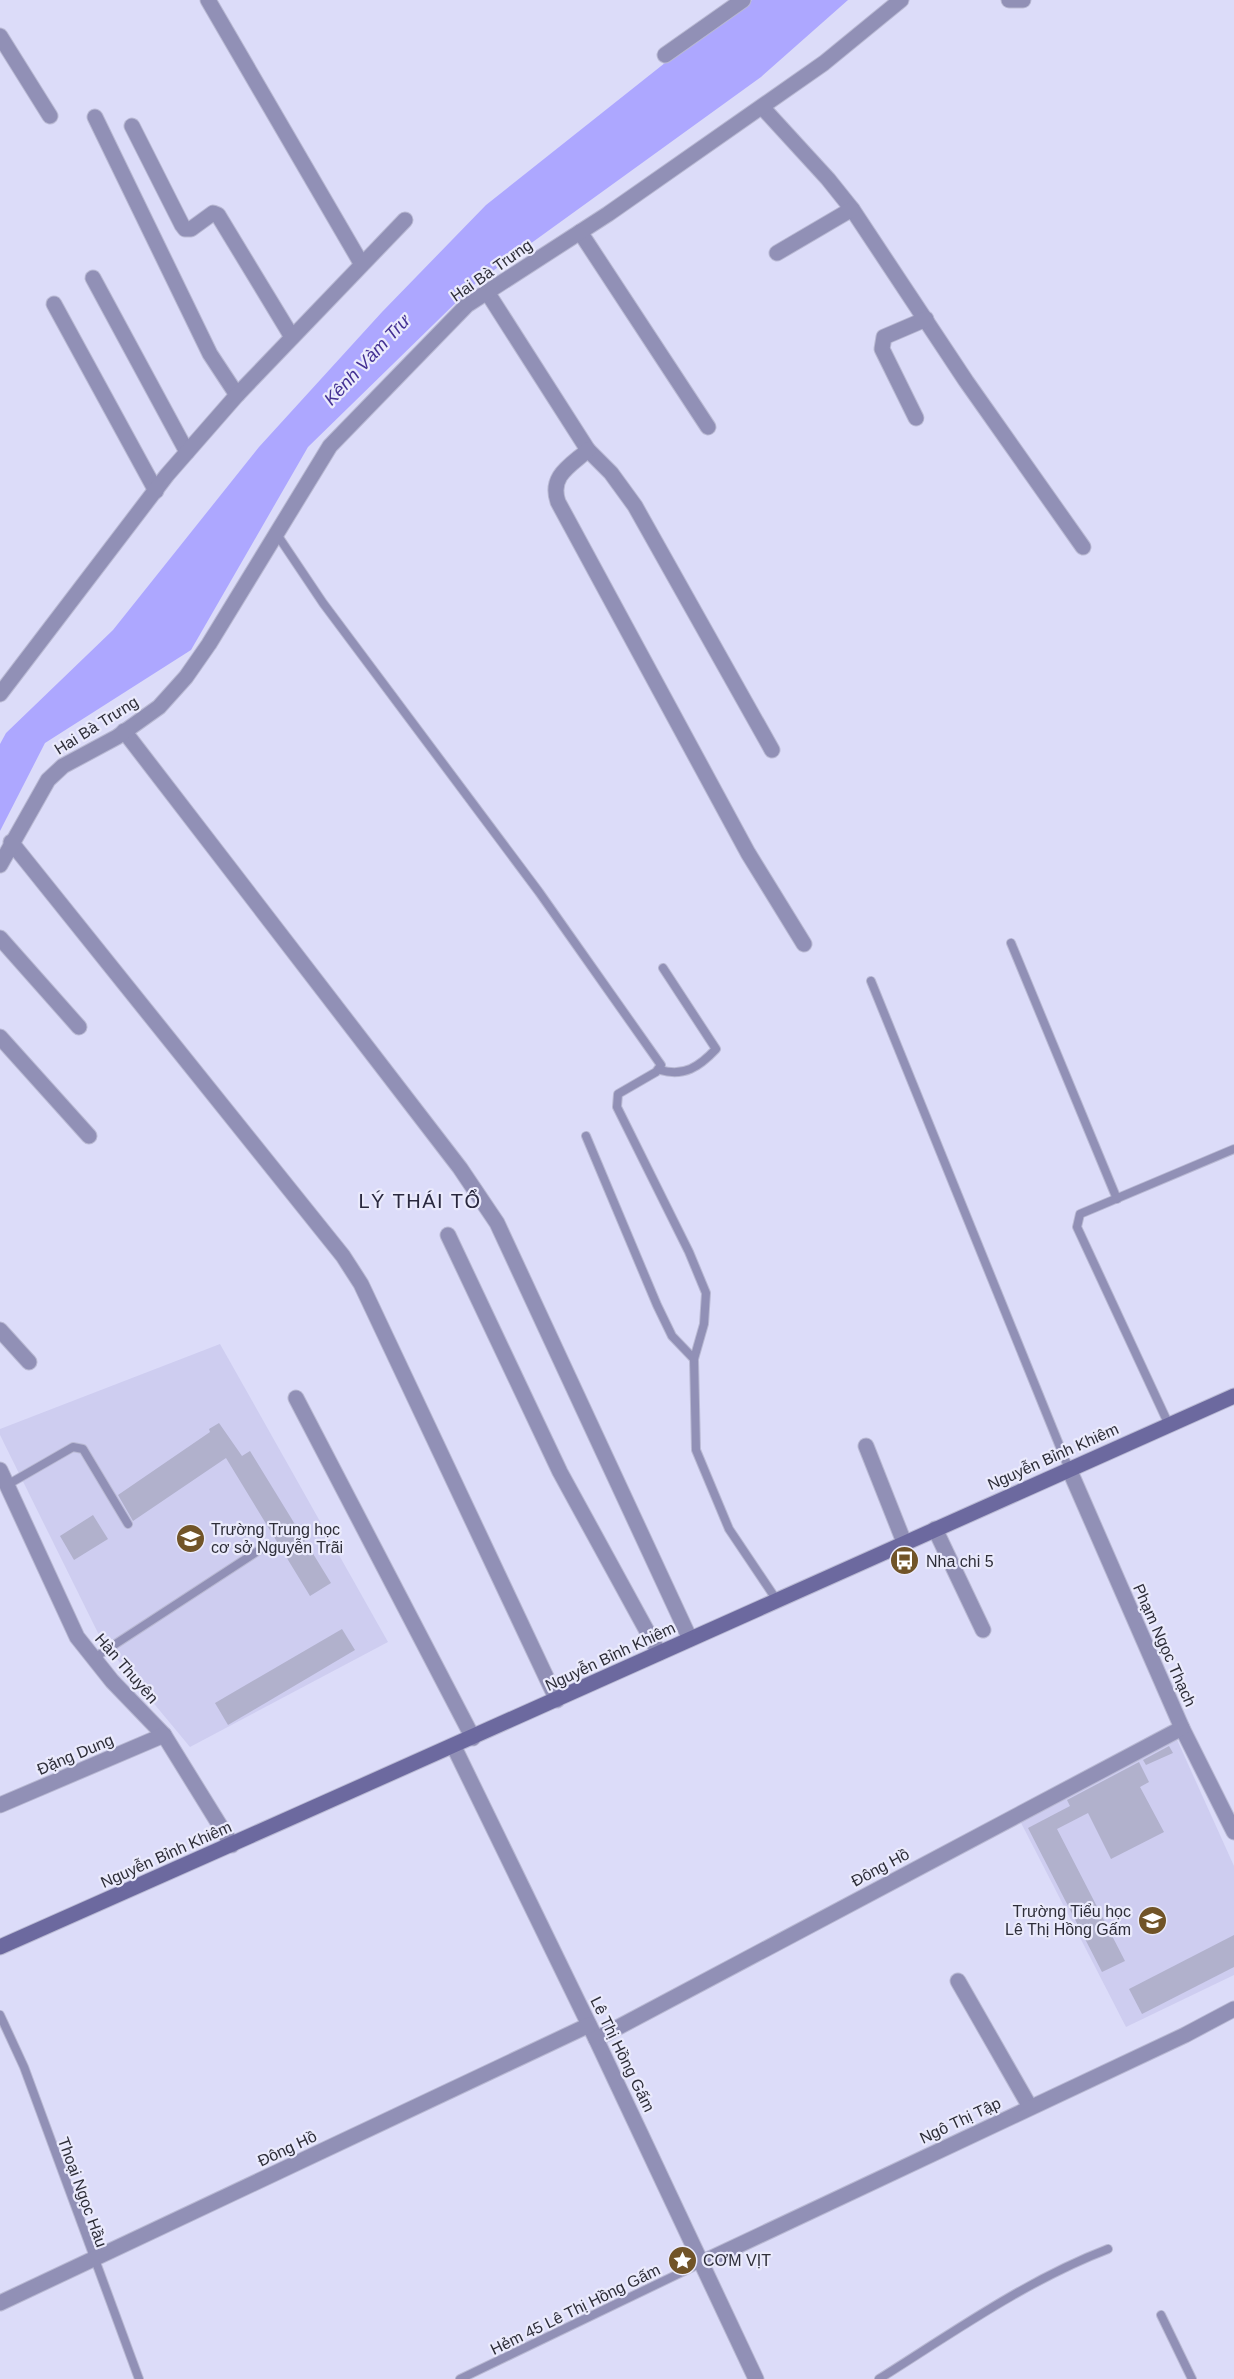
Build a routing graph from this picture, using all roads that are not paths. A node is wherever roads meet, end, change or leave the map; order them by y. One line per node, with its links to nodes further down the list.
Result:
1 (208, 0): 16 (street)
2 (743, 0): 7 (street)
3 (901, 0): 8 (street, Hai Bà Trưng)
4 (1009, 0): 5 (street)
5 (1023, 0)
6 (0, 36): 9 (street)
7 (665, 55)
8 (762, 107): 12 (street); 14 (street, Hai Bà Trưng)
9 (50, 116)
10 (95, 117): 22 (street)
11 (132, 126): 21 (street)
12 (852, 209): 15 (street); 20 (street)
13 (405, 220): 16 (street)
14 (580, 232): 18 (street, Hai Bà Trưng); 24 (street)
15 (777, 253)
16 (361, 263): 21 (street)
17 (93, 278): 26 (street)
18 (487, 292): 25 (street); 28 (street, Hai Bà Trưng)
19 (54, 304): 27 (street)
20 (926, 319): 23 (street); 29 (street)
21 (292, 337): 22 (street)
22 (237, 395): 26 (street)
23 (916, 418)
24 (708, 427)
25 (588, 450): 32 (street); 37 (street)
26 (187, 452): 27 (street)
27 (156, 491): 30 (street)
28 (276, 533): 31 (street, Hai Bà Trưng); 42 (lane)
29 (1083, 547)
30 (0, 694)
31 (124, 731): 33 (street, Hai Bà Trưng); 64 (street)
32 (772, 750)
33 (11, 842): 34 (street, Hai Bà Trưng); 67 (street)
34 (0, 865)
35 (0, 938): 40 (street)
36 (1011, 943): 46 (lane)
37 (804, 944)
38 (663, 968): 42 (lane)
39 (871, 981): 55 (lane)
40 (79, 1027)
41 (0, 1036): 43 (street)
42 (660, 1070): 49 (lane)
43 (89, 1136)
44 (585, 1136): 49 (lane)
45 (1234, 1149): 46 (lane)
46 (1117, 1199): 53 (lane)
47 (448, 1235): 65 (street)
48 (0, 1330): 50 (street)
49 (694, 1359): 62 (lane)
50 (29, 1362)
51 (1234, 1396): 53 (main road, Nguyễn Bỉnh Khiêm)
52 (296, 1398): 70 (street)
53 (1169, 1425): 55 (main road, Nguyễn Bỉnh Khiêm)
54 (866, 1446): 60 (street)
55 (1069, 1469): 59 (main road, Nguyễn Bỉnh Khiêm); 68 (street, Phạm Ngọc Thạch)
56 (0, 1470): 57 (street, Hàn Thuyên)
57 (4, 1486): 58 (lane); 66 (street, Hàn Thuyên)
58 (128, 1524)
59 (935, 1528): 60 (main road, Nguyễn Bỉnh Khiêm); 63 (street)
60 (904, 1542): 62 (main road, Nguyễn Bỉnh Khiêm)
61 (267, 1545): 66 (lane)
62 (776, 1599): 64 (main road, Nguyễn Bỉnh Khiêm)
63 (983, 1630)
64 (690, 1639): 65 (main road, Nguyễn Bỉnh Khiêm)
65 (659, 1653): 67 (main road, Nguyễn Bỉnh Khiêm)
66 (93, 1659): 69 (street, Hàn Thuyên)
67 (557, 1700): 70 (main road, Nguyễn Bỉnh Khiêm)
68 (1182, 1728): 73 (street, Phạm Ngọc Thạch); 80 (street, Đông Hồ)
69 (164, 1735): 72 (street, Đặng Dung); 74 (street, Hàn Thuyên)
70 (473, 1738): 71 (main road, Nguyễn Bỉnh Khiêm)
71 (454, 1747): 74 (main road, Nguyễn Bỉnh Khiêm); 79 (street, Lê Thị Hồng Gấm)
72 (0, 1805)
73 (1234, 1832)
74 (232, 1845): 75 (main road, Nguyễn Bỉnh Khiêm)
75 (0, 1947)
76 (958, 1980): 81 (street)
77 (1234, 2009): 81 (street, Ngô Thị Tập)
78 (0, 2015): 83 (lane, Thoại Ngọc Hầu)
79 (588, 2025): 80 (street, Lê Thị Hồng Gấm); 83 (street, Đông Hồ)
80 (596, 2039): 84 (street, Lê Thị Hồng Gấm)
81 (1030, 2107): 84 (street, Ngô Thị Tập)
82 (1108, 2249): 90 (lane)
83 (93, 2259): 85 (street, Đông Hồ); 87 (lane, Thoại Ngọc Hầu)
84 (701, 2263): 88 (lane, Hẻm 45 Lê Thị Hồng Gấm); 89 (street, Lê Thị Hồng Gấm)
85 (0, 2303)
86 (1161, 2315): 91 (lane)
87 (138, 2379)
88 (460, 2379)
89 (756, 2379)
90 (879, 2379)
91 (1192, 2379)

